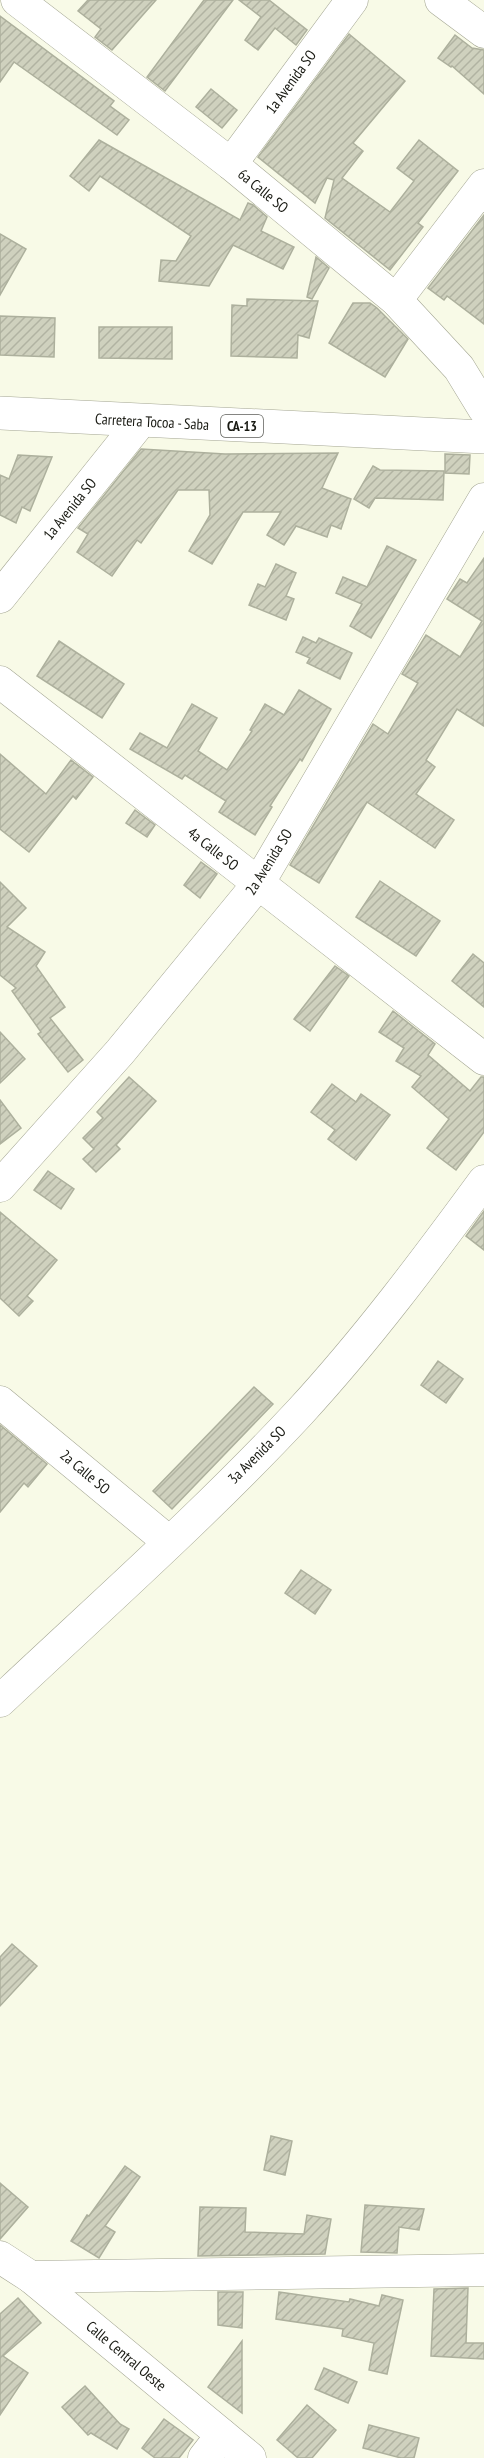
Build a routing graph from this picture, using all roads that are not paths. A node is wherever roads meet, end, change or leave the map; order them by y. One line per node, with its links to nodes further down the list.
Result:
1 (17, 0): 5 (street, 6a Calle SO)
2 (352, 0): 5 (street, 1a Avenida SO)
3 (441, 0): 4 (street)
4 (484, 32)
5 (231, 164): 7 (street, 6a Calle SO)
6 (484, 185): 7 (street)
7 (396, 300): 8 (street, 6a Calle SO)
8 (484, 408)
9 (0, 413): 10 (main road, Carretera Tocoa - Saba / CA-13)
10 (140, 422): 11 (main road, Carretera Tocoa - Saba / CA-13); 13 (street, 1a Avenida SO)
11 (484, 437)
12 (484, 499): 15 (street, 2a Avenida SO)
13 (0, 597)
14 (0, 682): 15 (street, 4a Calle SO)
15 (258, 884): 16 (street, 4a Calle SO); 18 (street, 2a Avenida SO)
16 (484, 1059)
17 (484, 1181): 20 (street, 3a Avenida SO)
18 (0, 1186)
19 (0, 1402): 20 (street, 2a Calle SO)
20 (169, 1542): 21 (street, 3a Avenida SO)
21 (0, 1701)
22 (9, 2266): 23 (street); 24 (street, Calle Central Oeste)
23 (484, 2270)
24 (213, 2446): 25 (street, Calle Central Oeste)
25 (250, 2458)

